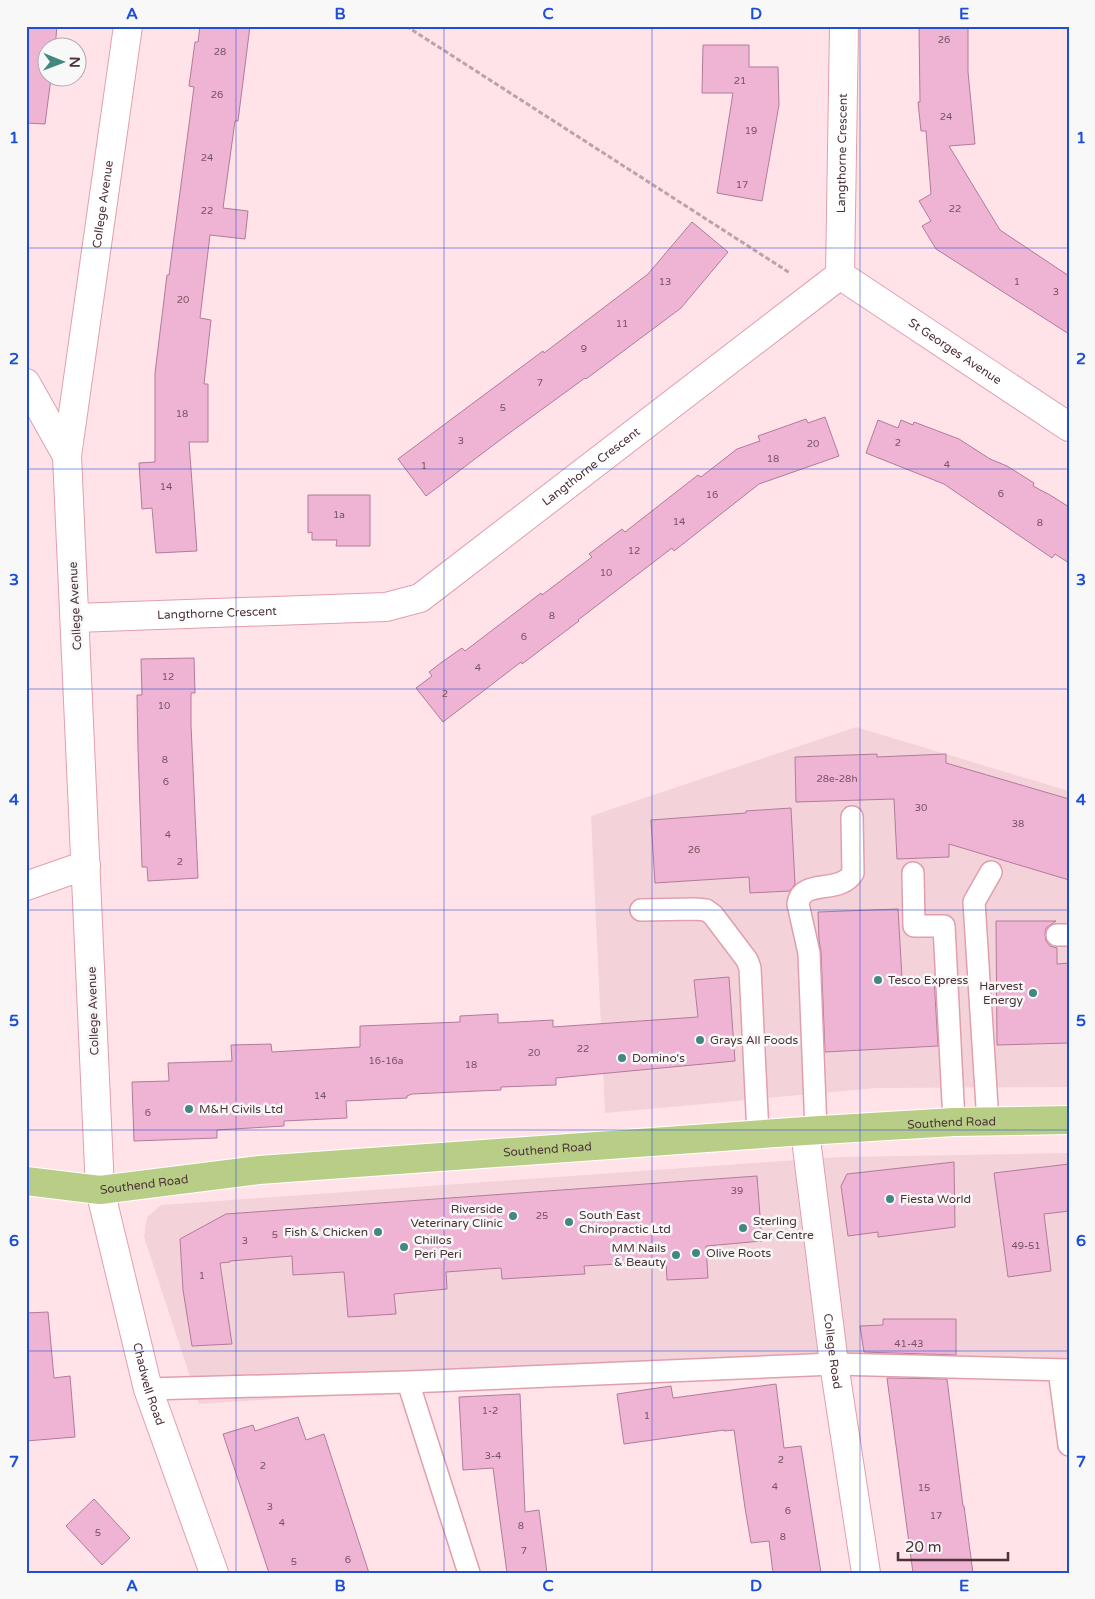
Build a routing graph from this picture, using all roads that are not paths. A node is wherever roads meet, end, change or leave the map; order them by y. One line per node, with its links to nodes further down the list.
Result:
1 (128, 26): 6 (street, College Avenue)
2 (844, 26): 3 (street, Langthorne Crescent)
3 (840, 276): 5 (street, St Georges Avenue); 7 (street, Langthorne Crescent)
4 (26, 383): 6 (street)
5 (1069, 427)
6 (67, 456): 7 (street, College Avenue)
7 (76, 618): 9 (street, College Avenue)
8 (852, 817): 17 (lane)
9 (86, 865): 12 (street); 20 (street, College Avenue)
10 (992, 872): 16 (lane)
11 (913, 873): 15 (lane)
12 (26, 886)
13 (641, 910): 18 (lane)
14 (1069, 1120): 16 (main road, Southend Road)
15 (954, 1122): 16 (main road, Southend Road); 17 (main road, Southend Road)
16 (988, 1122)
17 (811, 1130): 18 (main road, Southend Road); 21 (street, College Road)
18 (758, 1134): 20 (main road, Southend Road)
19 (26, 1180): 20 (main road, Southend Road)
20 (100, 1190): 24 (street, Chadwell Road)
21 (834, 1364): 22 (lane); 23 (lane); 28 (street, College Road)
22 (1064, 1370): 25 (lane)
23 (408, 1382): 24 (lane); 27 (lane)
24 (148, 1389): 26 (street, Chadwell Road)
25 (1069, 1445)
26 (214, 1573)
27 (468, 1573)
28 (866, 1573)

